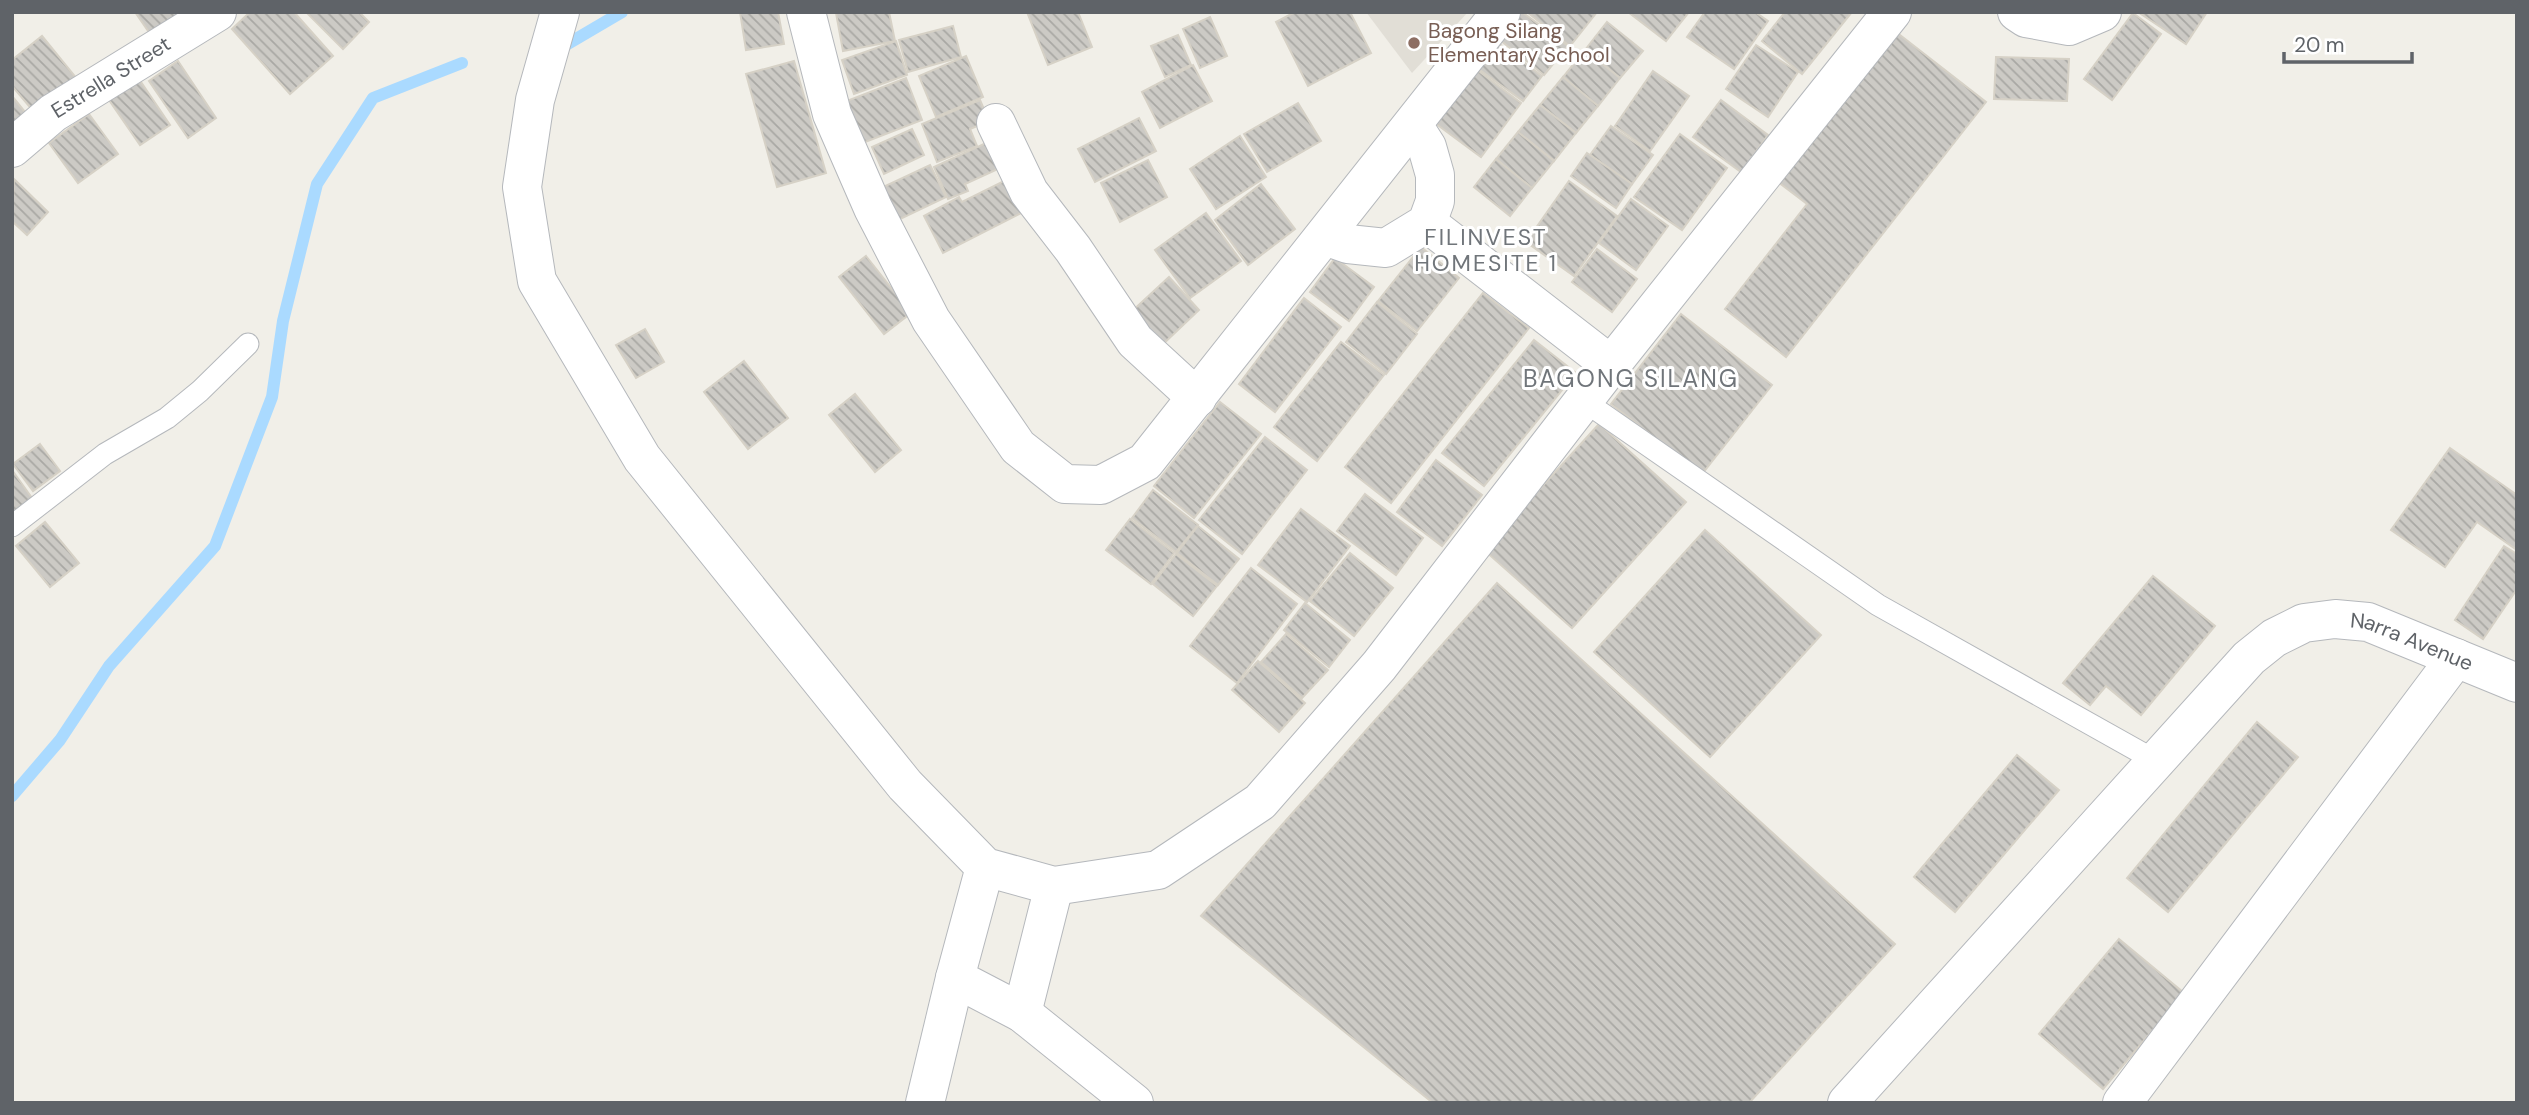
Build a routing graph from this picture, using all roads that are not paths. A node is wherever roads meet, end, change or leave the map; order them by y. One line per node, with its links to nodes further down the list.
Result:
1 (217, 12): 10 (street, Estrella Street)
2 (560, 12): 21 (street)
3 (806, 12): 15 (street)
4 (1501, 12): 9 (street)
5 (1892, 12): 14 (street)
6 (2017, 12): 7 (street)
7 (2085, 19)
8 (996, 123): 15 (street)
9 (1413, 125): 11 (street); 12 (street)
10 (12, 148)
11 (1427, 223): 12 (street); 14 (street)
12 (1325, 236): 15 (street)
13 (248, 344): 17 (lane)
14 (1611, 365): 16 (street)
15 (1197, 398)
16 (1584, 401): 20 (lane); 22 (street)
17 (12, 526)
18 (2456, 658): 19 (street, Narra Avenue); 20 (street, Narra Avenue); 28 (street)
19 (2517, 683)
20 (2155, 761): 27 (street)
21 (985, 867): 22 (street); 23 (street)
22 (1054, 886): 24 (street)
23 (955, 978): 24 (street); 25 (street)
24 (1022, 1013): 26 (street)
25 (925, 1103)
26 (1134, 1103)
27 (1847, 1103)
28 (2122, 1103)

